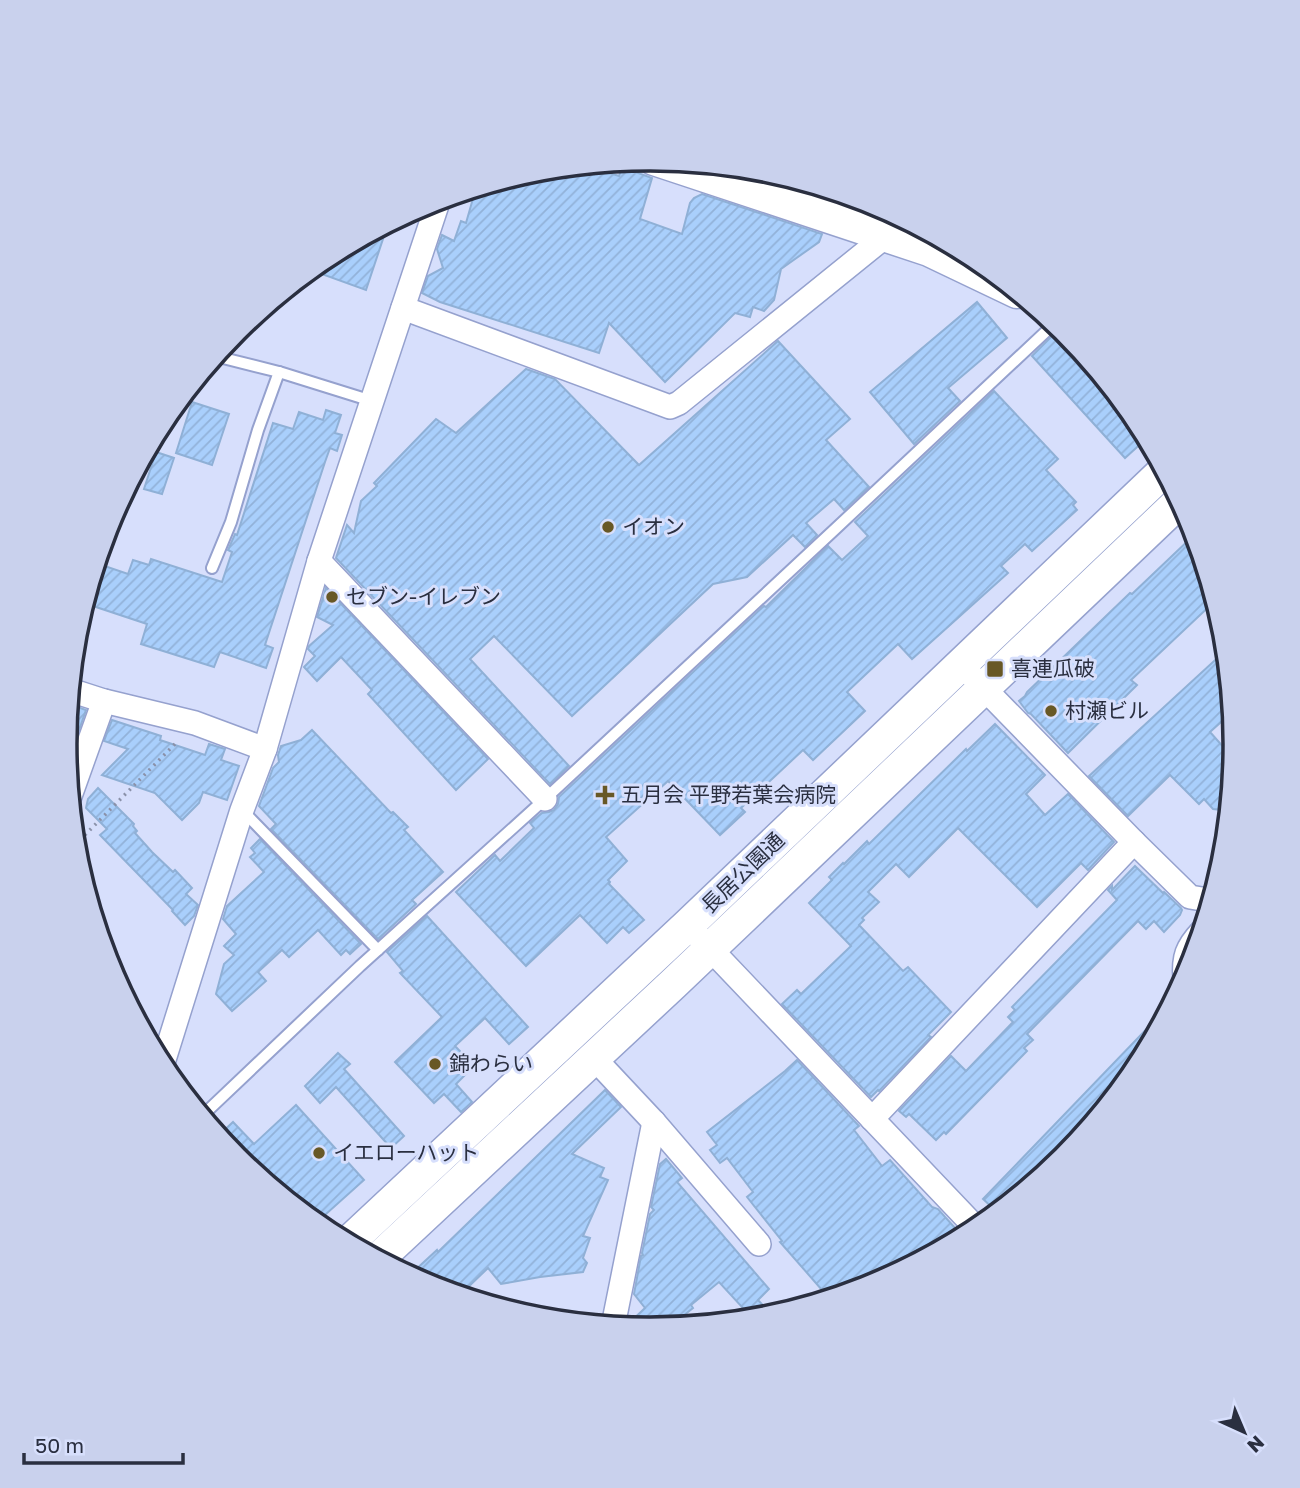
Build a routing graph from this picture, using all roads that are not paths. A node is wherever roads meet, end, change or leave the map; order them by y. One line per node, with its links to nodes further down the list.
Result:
1 (702, 174): 3 (main road)
2 (434, 214): 5 (street)
3 (887, 235): 4 (main road); 5 (street)
4 (971, 270)
5 (403, 308): 9 (street)
6 (1047, 331): 20 (lane)
7 (226, 359): 8 (lane)
8 (279, 372): 9 (lane); 13 (lane)
9 (372, 401): 12 (street)
10 (1157, 478): 14 (main road, 長居公園通)
11 (1172, 509): 15 (main road, 長居公園通)
12 (319, 561): 18 (street); 20 (street)
13 (212, 568)
14 (961, 665): 15 (street); 24 (main road, 長居公園通)
15 (985, 689): 22 (street); 25 (main road, 長居公園通)
16 (79, 693): 17 (street)
17 (104, 701): 18 (street); 19 (street)
18 (265, 750): 21 (street)
19 (78, 774)
20 (545, 799): 26 (lane)
21 (242, 810): 26 (lane); 27 (street)
22 (1134, 842): 23 (street); 30 (street)
23 (1201, 899)
24 (688, 925): 25 (street); 33 (main road, 長居公園通)
25 (710, 948): 28 (main road, 長居公園通); 30 (street)
26 (377, 950): 29 (lane)
27 (167, 1051)
28 (594, 1058): 31 (street); 35 (main road, 長居公園通)
29 (209, 1110)
30 (872, 1119): 32 (street)
31 (654, 1122): 34 (street); 36 (street)
32 (968, 1220)
33 (356, 1235)
34 (759, 1244)
35 (386, 1252)
36 (614, 1316)

